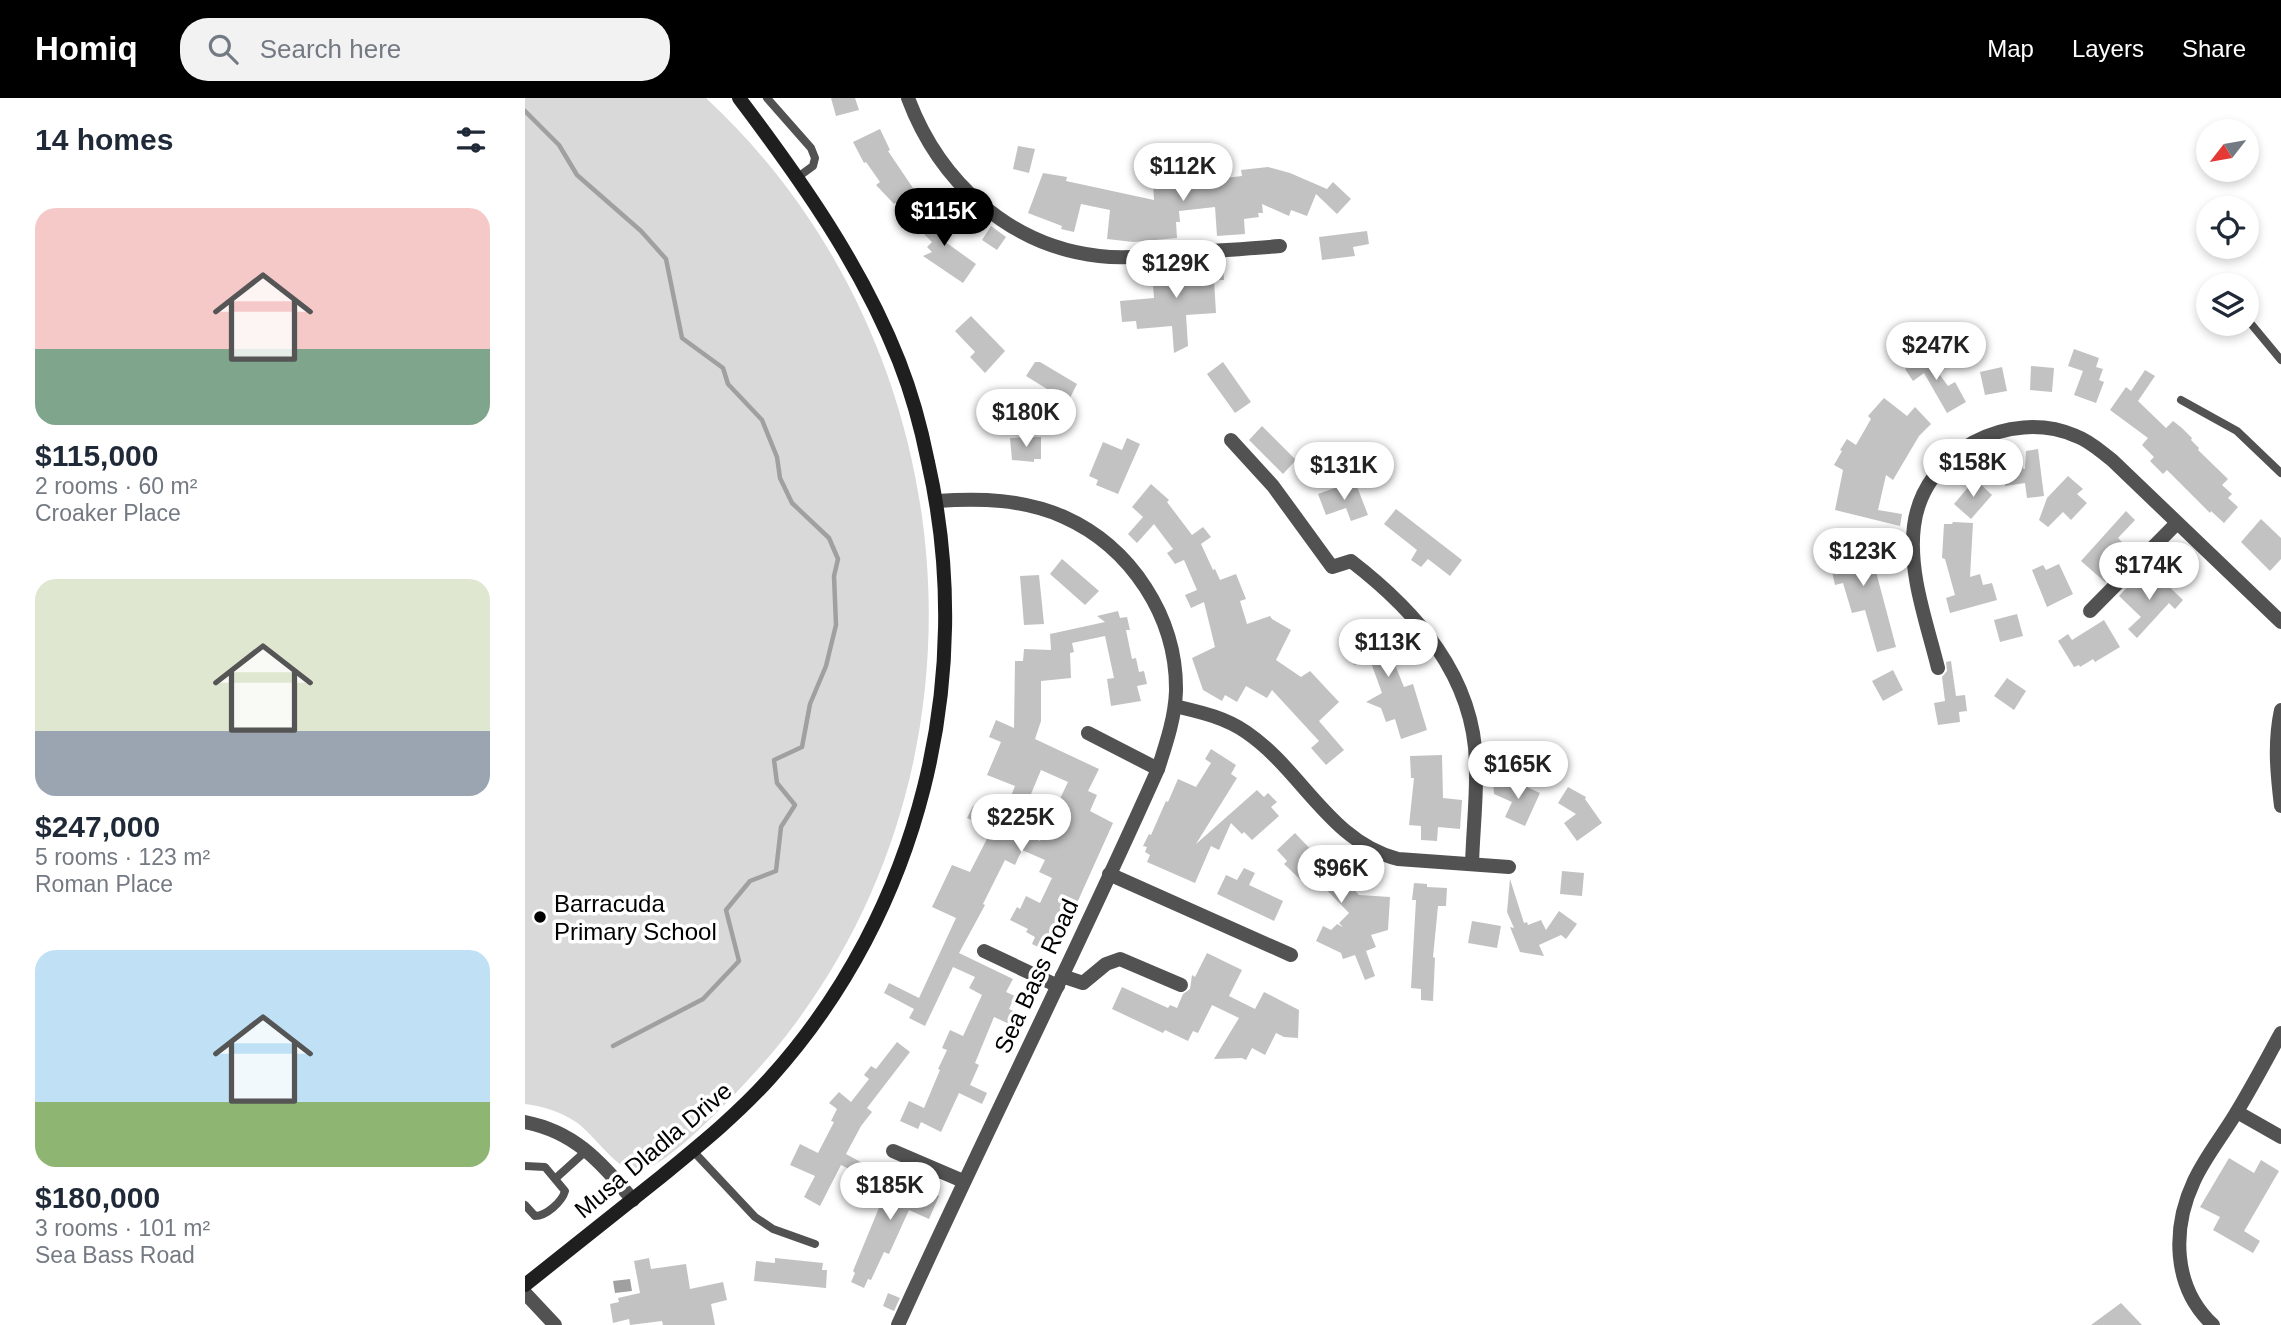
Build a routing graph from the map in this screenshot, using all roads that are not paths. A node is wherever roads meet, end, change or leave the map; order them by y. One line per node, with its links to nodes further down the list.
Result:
1 (734, 98): 5 (street, Musa Dladla Drive)
2 (739, 98): 5 (street, Musa Dladla Drive)
3 (767, 98): 6 (lane)
4 (908, 98): 7 (street)
5 (751, 113): 6 (street, Musa Dladla Drive)
6 (798, 177): 13 (street, Musa Dladla Drive)
7 (1280, 246)
8 (2259, 333): 9 (lane)
9 (2281, 360)
10 (2181, 400): 12 (lane)
11 (1231, 440): 23 (street)
12 (2281, 472)
13 (937, 501): 18 (street, Sea Bass Road); 35 (street, Musa Dladla Drive)
14 (2177, 523): 15 (street); 16 (street); 17 (street)
15 (2090, 611)
16 (2281, 622)
17 (1938, 667)
18 (1175, 706): 21 (street, Sea Bass Road); 23 (street)
19 (2281, 710): 22 (street)
20 (1088, 733): 21 (street)
21 (1158, 769): 25 (street, Sea Bass Road)
22 (2281, 806)
23 (1472, 864): 24 (street)
24 (1509, 867)
25 (1109, 874): 27 (street); 28 (street, Sea Bass Road)
26 (984, 951): 28 (street)
27 (1291, 955)
28 (1060, 981): 29 (street); 39 (street, Sea Bass Road)
29 (1181, 985)
30 (2281, 1033): 31 (street)
31 (2237, 1112): 33 (street); 47 (street)
32 (525, 1122): 34 (street)
33 (2281, 1137)
34 (587, 1150): 38 (lane); 40 (street)
35 (693, 1151): 40 (street, Musa Dladla Drive); 42 (lane)
36 (893, 1151): 39 (street)
37 (525, 1166): 38 (lane)
38 (556, 1178): 41 (lane)
39 (963, 1181): 46 (street, Sea Bass Road)
40 (633, 1200): 43 (street, Musa Dladla Drive)
41 (525, 1205)
42 (815, 1244)
43 (525, 1284)
44 (525, 1293): 45 (street)
45 (555, 1325)
46 (898, 1325)
47 (2213, 1325)

